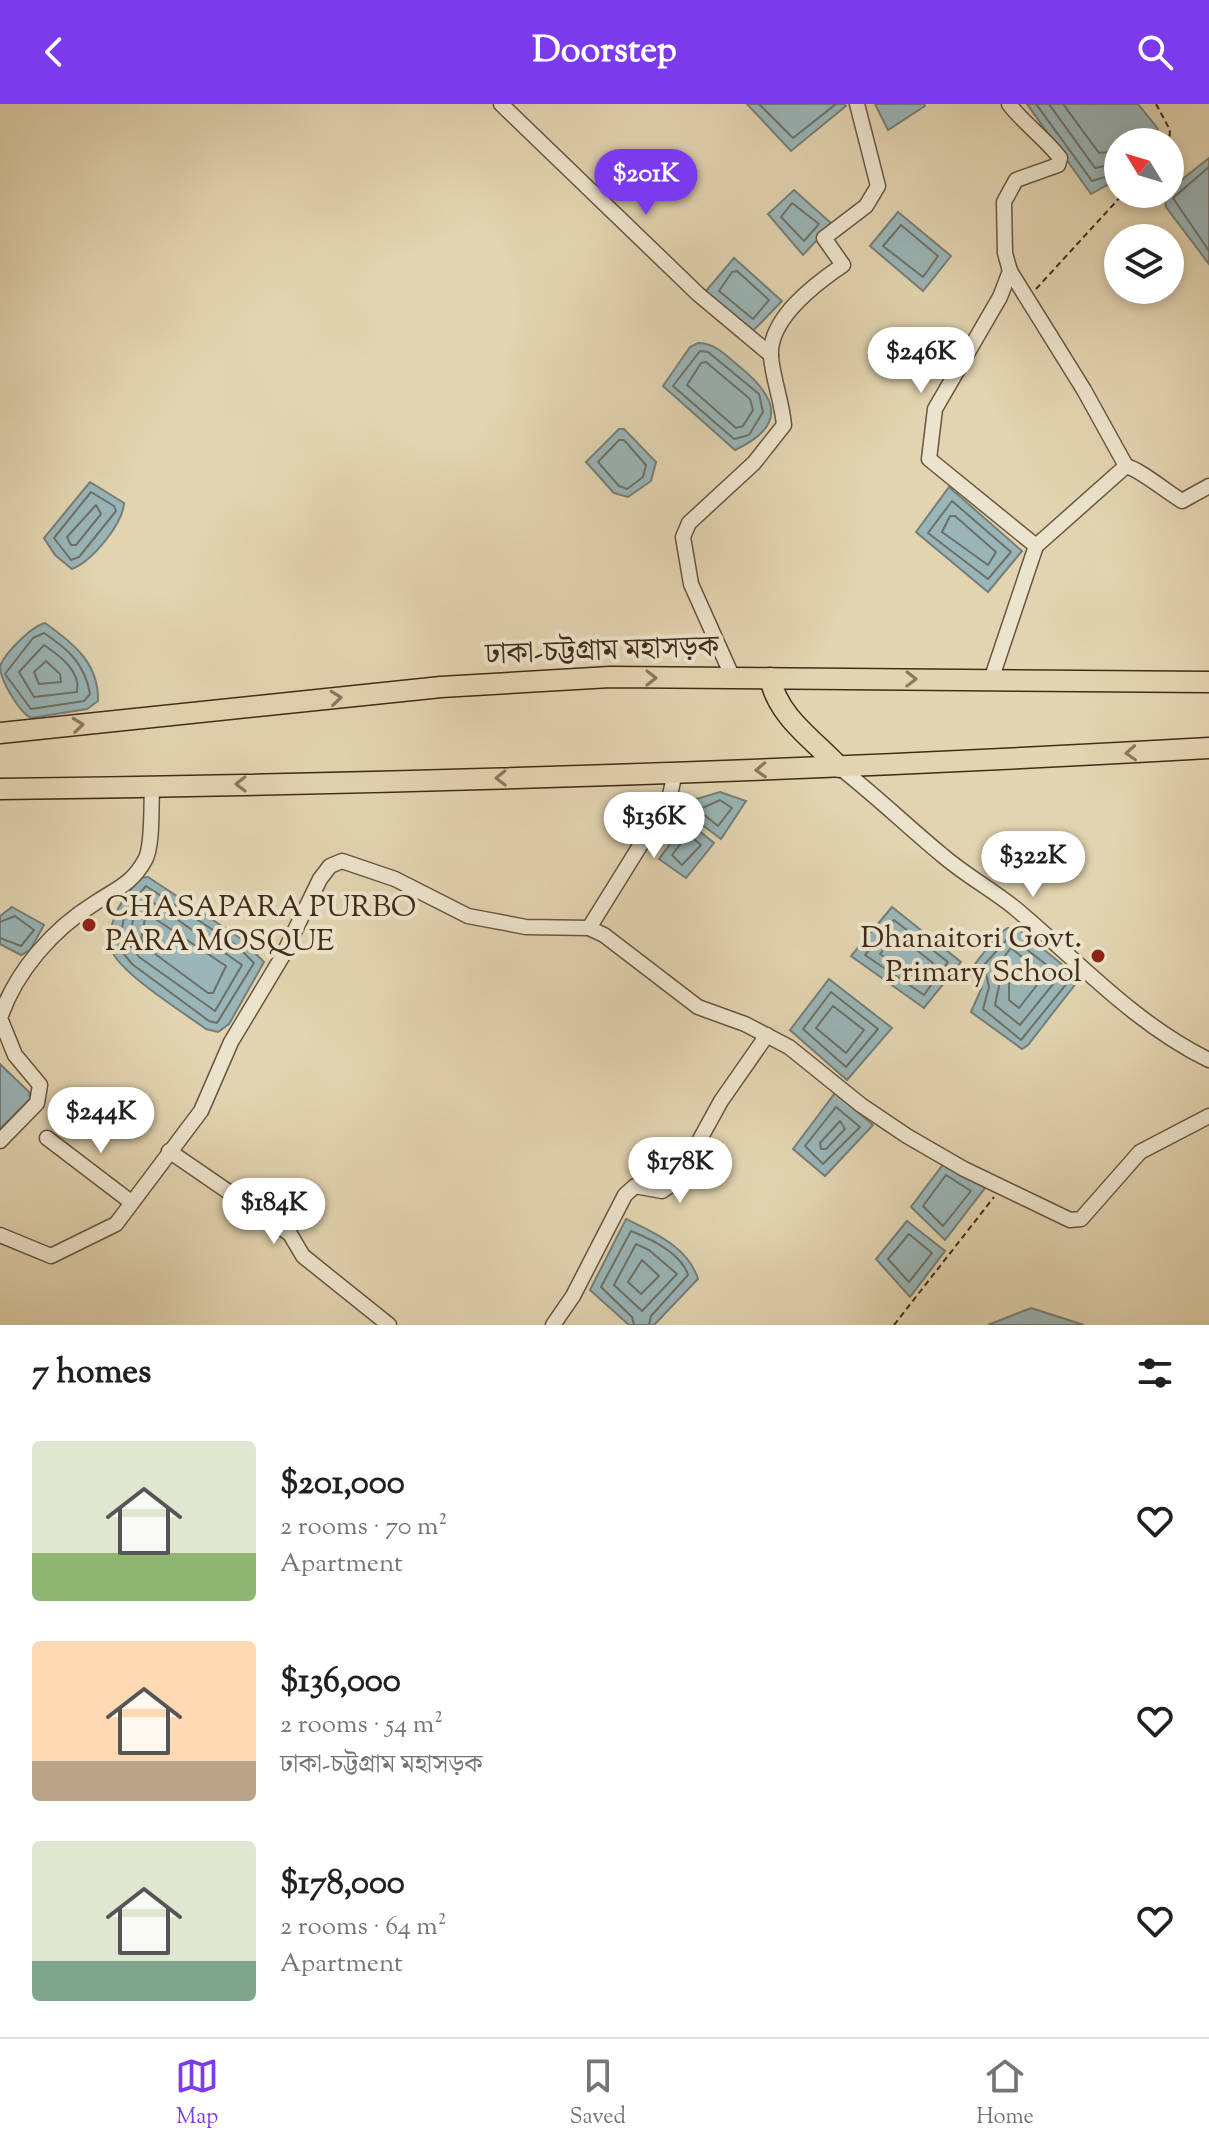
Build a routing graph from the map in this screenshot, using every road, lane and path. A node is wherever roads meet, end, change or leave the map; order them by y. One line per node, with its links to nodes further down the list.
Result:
1 (501, 104): 9 (street)
2 (857, 104): 9 (street)
3 (1009, 104): 7 (street)
4 (1156, 104): 5 (path)
5 (1169, 128)
6 (1110, 208): 8 (path)
7 (1010, 271): 8 (street); 12 (street)
8 (1027, 298): 10 (street)
9 (771, 355): 13 (street)
10 (1126, 466): 11 (street); 12 (street)
11 (1209, 486)
12 (1036, 546): 15 (street)
13 (733, 678): 14 (highway, ঢাকা-চট্টগ্রাম মহাসড়ক); 17 (highway, ঢাকা-চট্টগ্রাম মহাসড়ক, one-way to 13)
14 (770, 678): 15 (highway, ঢাকা-চট্টগ্রাম মহাসড়ক, one-way to 15); 19 (highway)
15 (991, 680): 16 (highway, ঢাকা-চট্টগ্রাম মহাসড়ক)
16 (1209, 682)
17 (0, 733)
18 (1209, 748): 19 (highway, one-way to 19)
19 (839, 767): 20 (highway, one-way to 20); 25 (street)
20 (675, 773): 21 (highway, one-way to 21); 23 (street)
21 (152, 787): 22 (highway); 28 (street)
22 (0, 789)
23 (589, 928): 24 (street); 29 (street)
24 (767, 1035): 30 (street); 34 (street)
25 (1209, 1060)
26 (1209, 1116): 30 (street)
27 (47, 1138): 31 (street)
28 (0, 1141)
29 (169, 1151): 31 (street); 33 (street)
30 (1001, 1187): 35 (path)
31 (131, 1202): 32 (street)
32 (0, 1235)
33 (389, 1325)
34 (553, 1325)
35 (894, 1325)

